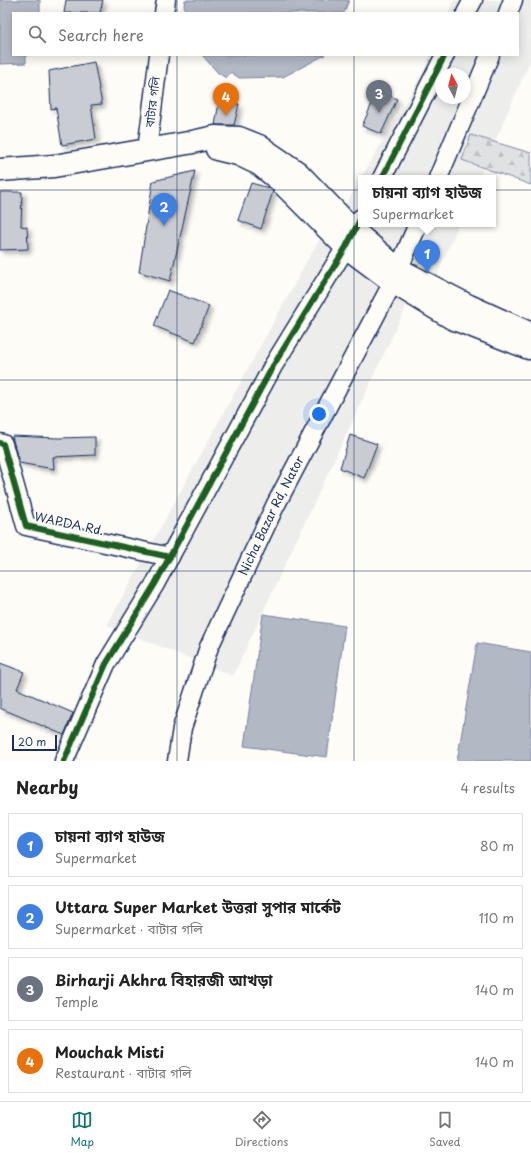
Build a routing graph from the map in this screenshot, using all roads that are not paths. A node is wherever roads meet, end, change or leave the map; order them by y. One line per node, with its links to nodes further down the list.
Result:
1 (166, 0): 4 (street)
2 (472, 0): 5 (street)
3 (513, 0): 6 (street)
4 (164, 12)
5 (466, 12)
6 (508, 12)
7 (159, 56): 10 (street, বাটার গলি)
8 (444, 56): 12 (street)
9 (490, 56): 13 (street)
10 (147, 150): 11 (highway); 15 (highway)
11 (0, 170)
12 (384, 175)
13 (439, 175)
14 (417, 227): 16 (street, Nicha Bazar Rd, Nator)
15 (354, 232): 16 (highway); 20 (street)
16 (396, 275): 17 (highway); 18 (highway); 22 (street, Nicha Bazar Rd, Nator)
17 (531, 334)
18 (531, 349)
19 (0, 443): 20 (street, WAPDA Rd.)
20 (170, 557): 21 (street)
21 (64, 761)
22 (177, 761)

